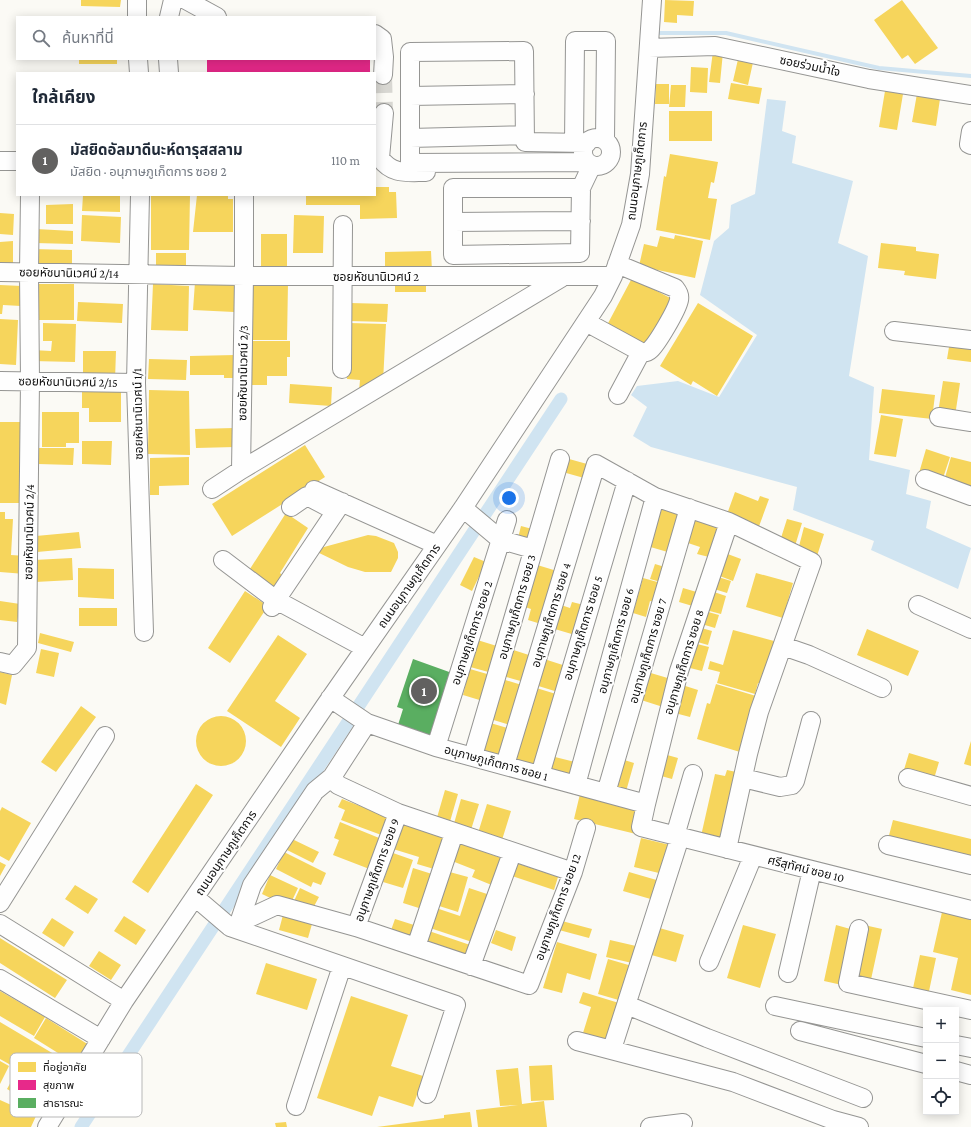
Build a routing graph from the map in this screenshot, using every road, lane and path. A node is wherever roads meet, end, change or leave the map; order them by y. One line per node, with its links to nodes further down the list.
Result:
1 (137, 0): 5 (street)
2 (173, 0): 6 (street)
3 (186, 0): 7 (street)
4 (652, 0): 9 (street, ถนนอนุภาษภูเก็ตการ)
5 (137, 16)
6 (169, 16)
7 (215, 16)
8 (376, 35): 14 (street)
9 (649, 48): 16 (street, ซอยร่วมน้ำใจ); 25 (street, ถนนอนุภาษภูเก็ตการ)
10 (138, 60): 12 (street)
11 (168, 60): 13 (street)
12 (139, 72)
13 (169, 72)
14 (383, 75)
15 (525, 94): 17 (street); 17 (street); 20 (street)
16 (971, 95)
17 (410, 96): 21 (street)
18 (384, 113): 28 (street)
19 (971, 131): 23 (street)
20 (525, 135): 21 (street); 22 (street)
21 (410, 138): 28 (street)
22 (580, 143): 24 (street); 24 (street); 29 (street)
23 (971, 145)
24 (608, 146): 25 (street); 29 (street)
25 (642, 153): 37 (street, ถนนอนุภาษภูเก็ตการ)
26 (0, 161): 27 (street)
27 (16, 161)
28 (539, 162): 29 (street)
29 (590, 164): 30 (street)
30 (581, 188): 34 (street); 35 (street)
31 (30, 196): 39 (street)
32 (140, 196): 40 (street, ซอยหัชนานิเวศน์ 1/1)
33 (244, 196): 41 (street, ซอยหัชนานิเวศน์ 2/3)
34 (581, 221): 35 (street); 35 (street)
35 (453, 222)
36 (343, 225): 42 (street)
37 (615, 270): 43 (street, ซอยหัชนานิเวศน์ 2); 44 (street, ถนนอนุภาษภูเก็ตการ); 47 (street)
38 (0, 272): 39 (street, ซอยหัชนานิเวศน์ 2/14)
39 (29, 272): 40 (street, ซอยหัชนานิเวศน์ 2/14); 50 (street)
40 (139, 274): 41 (street, ซอยหัชนานิเวศน์ 2); 51 (street, ซอยหัชนานิเวศน์ 1/1)
41 (244, 276): 42 (street, ซอยหัชนานิเวศน์ 2); 56 (street, ซอยหัชนานิเวศน์ 2/3)
42 (343, 277): 43 (street, ซอยหัชนานิเวศน์ 2); 48 (street)
43 (562, 277): 56 (street)
44 (586, 322): 47 (street); 65 (street, ถนนอนุภาษภูเก็ตการ)
45 (894, 331): 46 (street)
46 (971, 340)
47 (641, 352): 52 (street)
48 (342, 369)
49 (0, 380): 50 (street, ซอยหัชนานิเวศน์ 2/15)
50 (30, 381): 51 (street, ซอยหัชนานิเวศน์ 2/15); 79 (street, ซอยหัชนานิเวศน์ 2/4)
51 (136, 383): 76 (street, ซอยหัชนานิเวศน์ 1/1)
52 (618, 395)
53 (939, 417): 54 (street)
54 (971, 422)
55 (560, 459): 71 (street, อนุภาษภูเก็ตการ ซอย 3)
56 (241, 470): 59 (street)
57 (925, 479): 61 (street)
58 (627, 481): 62 (street); 87 (street, อนุภาษภูเก็ตการ ซอย 4); 89 (street, อนุภาษภูเก็ตการ ซอย 5)
59 (212, 489)
60 (314, 490): 64 (street)
61 (971, 496)
62 (655, 497): 66 (street); 93 (street, อนุภาษภูเก็ตการ ซอย 6)
63 (291, 507): 64 (street)
64 (338, 507): 70 (street); 73 (street)
65 (463, 508): 69 (street); 70 (street, ถนนอนุภาษภูเก็ตการ)
66 (689, 508): 68 (street); 94 (street, อนุภาษภูเก็ตการ ซอย 7)
67 (507, 520): 69 (street, อนุภาษภูเก็ตการ ซอย 2)
68 (729, 522): 77 (street); 96 (street, อนุภาษภูเก็ตการ ซอย 8)
69 (501, 540): 71 (street); 85 (street, อนุภาษภูเก็ตการ ซอย 2)
70 (437, 545): 78 (street, ถนนอนุภาษภูเก็ตการ)
71 (533, 549): 86 (street, อนุภาษภูเก็ตการ ซอย 3)
72 (223, 560): 73 (street)
73 (274, 604): 78 (street)
74 (918, 605): 75 (street)
75 (971, 629)
76 (144, 632)
77 (783, 646): 80 (street); 91 (street)
78 (365, 648): 81 (street, ถนนอนุภาษภูเก็ตการ)
79 (0, 662)
80 (882, 688)
81 (330, 698): 83 (street, อนุภาษภูเก็ตการ ซอย 1); 108 (street, ถนนอนุภาษภูเก็ตการ)
82 (811, 721): 91 (street)
83 (367, 723): 85 (street, อนุภาษภูเก็ตการ ซอย 1); 90 (street)
84 (105, 736): 109 (street)
85 (436, 747): 86 (street, อนุภาษภูเก็ตการ ซอย 1)
86 (473, 756): 87 (street, อนุภาษภูเก็ตการ ซอย 1)
87 (505, 765): 89 (street, อนุภาษภูเก็ตการ ซอย 1)
88 (693, 774): 100 (street)
89 (540, 775): 93 (street, อนุภาษภูเก็ตการ ซอย 1)
90 (332, 777): 97 (street); 112 (street)
91 (743, 778): 102 (street)
92 (908, 778): 95 (street)
93 (576, 785): 94 (street, อนุภาษภูเก็ตการ ซอย 1)
94 (606, 793): 96 (street, อนุภาษภูเก็ตการ ซอย 1)
95 (971, 796)
96 (646, 804): 100 (street, ศรีสุทัศน์ ซอย 10)
97 (398, 813): 99 (street); 113 (street, อนุภาษภูเก็ตการ ซอย 9)
98 (586, 828): 107 (street, อนุภาษภูเก็ตการ ซอย 12)
99 (454, 833): 103 (street); 115 (street)
100 (678, 837): 102 (street, ศรีสุทัศน์ ซอย 10); 122 (street)
101 (888, 845): 105 (street)
102 (727, 849): 104 (street, ศรีสุทัศน์ ซอย 10)
103 (512, 853): 107 (street); 118 (street)
104 (753, 856): 106 (street, ศรีสุทัศน์ ซอย 10); 116 (street)
105 (971, 865)
106 (812, 870): 110 (street, ศรีสุทัศน์ ซอย 10); 119 (street)
107 (573, 872): 118 (street, อนุภาษภูเก็ตการ ซอย 12)
108 (196, 898): 112 (street); 121 (street, ถนนอนุภาษภูเก็ตการ)
109 (0, 903)
110 (971, 910)
111 (0, 924): 121 (street)
112 (234, 925): 113 (street); 117 (street)
113 (356, 927): 115 (street)
114 (859, 929): 124 (street)
115 (416, 947): 118 (street)
116 (709, 962)
117 (342, 966): 136 (street); 138 (street)
118 (471, 966)
119 (788, 973)
120 (0, 979): 127 (street)
121 (124, 1001): 127 (street, ถนนอนุภาษภูเก็ตการ)
122 (627, 1005): 131 (street); 137 (street)
123 (775, 1006): 126 (street)
124 (971, 1010)
125 (800, 1031): 133 (street)
126 (923, 1037)
127 (100, 1039): 132 (street, ถนนอนุภาษภูเก็ตการ)
128 (577, 1041): 131 (street)
129 (959, 1046): 130 (street)
130 (971, 1048)
131 (612, 1049): 143 (street)
132 (91, 1053)
133 (923, 1063)
134 (959, 1072): 135 (street)
135 (971, 1075)
136 (427, 1094)
137 (862, 1098)
138 (296, 1106)
139 (52, 1117): 141 (street, ถนนอนุภาษภูเก็ตการ)
140 (683, 1123): 142 (street)
141 (46, 1127)
142 (650, 1127)
143 (859, 1127)

